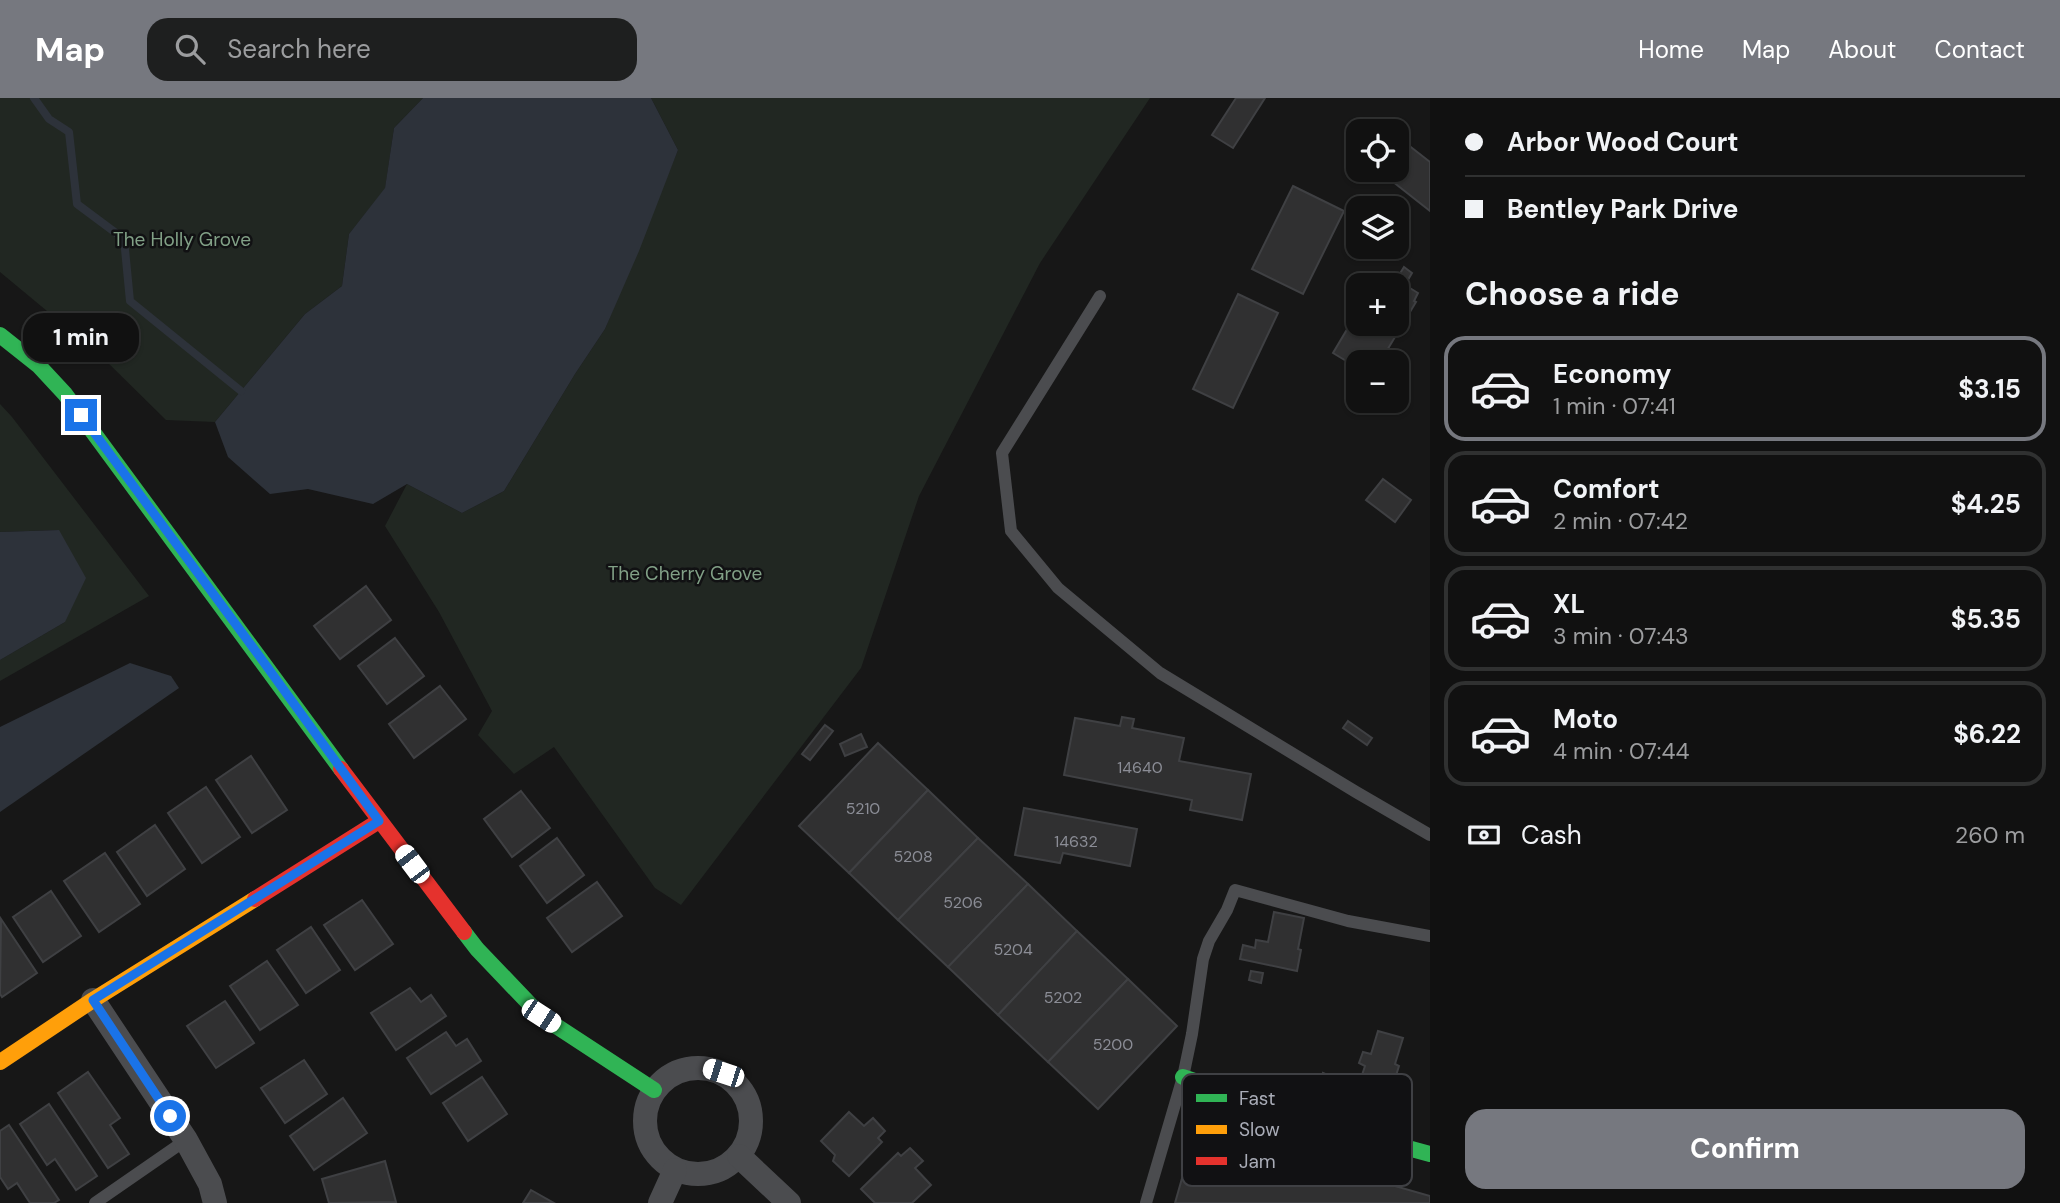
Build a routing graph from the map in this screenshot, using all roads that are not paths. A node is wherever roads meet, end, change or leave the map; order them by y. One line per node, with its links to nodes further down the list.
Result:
1 (1100, 296): 4 (lane)
2 (0, 335): 3 (street)
3 (379, 821): 6 (street); 10 (street)
4 (1430, 835)
5 (1430, 936): 8 (lane)
6 (93, 1000): 7 (street); 11 (street)
7 (0, 1062)
8 (1184, 1074)
9 (1182, 1080): 20 (lane)
10 (654, 1090): 14 (street); 15 (street)
11 (186, 1140): 16 (lane); 17 (street)
12 (1412, 1149): 13 (street)
13 (1430, 1154)
14 (739, 1156): 15 (street); 19 (street)
15 (676, 1170): 18 (street)
16 (95, 1203)
17 (215, 1203)
18 (660, 1203)
19 (789, 1203)
20 (1146, 1203)

